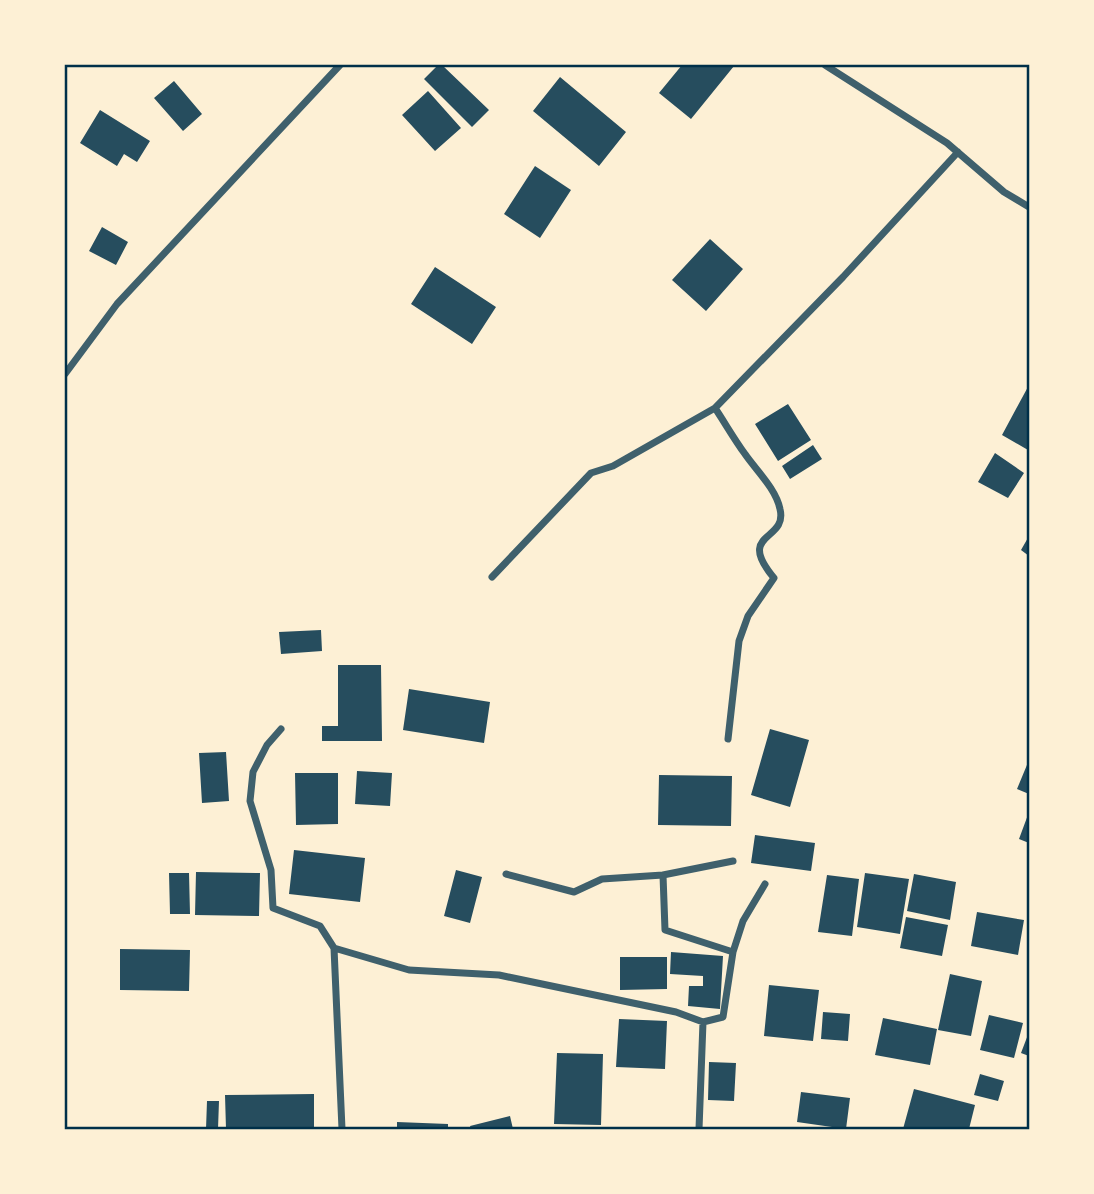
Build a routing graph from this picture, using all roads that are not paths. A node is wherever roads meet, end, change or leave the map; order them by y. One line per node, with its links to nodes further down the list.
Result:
1 (340, 65): 5 (street)
2 (825, 65): 3 (street)
3 (958, 152): 4 (street); 6 (street)
4 (1029, 207)
5 (65, 374)
6 (715, 408): 7 (street); 9 (street)
7 (492, 577)
8 (281, 729): 14 (street)
9 (728, 738)
10 (733, 861): 12 (street)
11 (506, 874): 12 (street)
12 (663, 875): 15 (street)
13 (765, 884): 15 (street)
14 (334, 948): 16 (street); 17 (street)
15 (733, 952): 16 (street)
16 (703, 1022): 18 (street)
17 (342, 1129)
18 (699, 1129)

